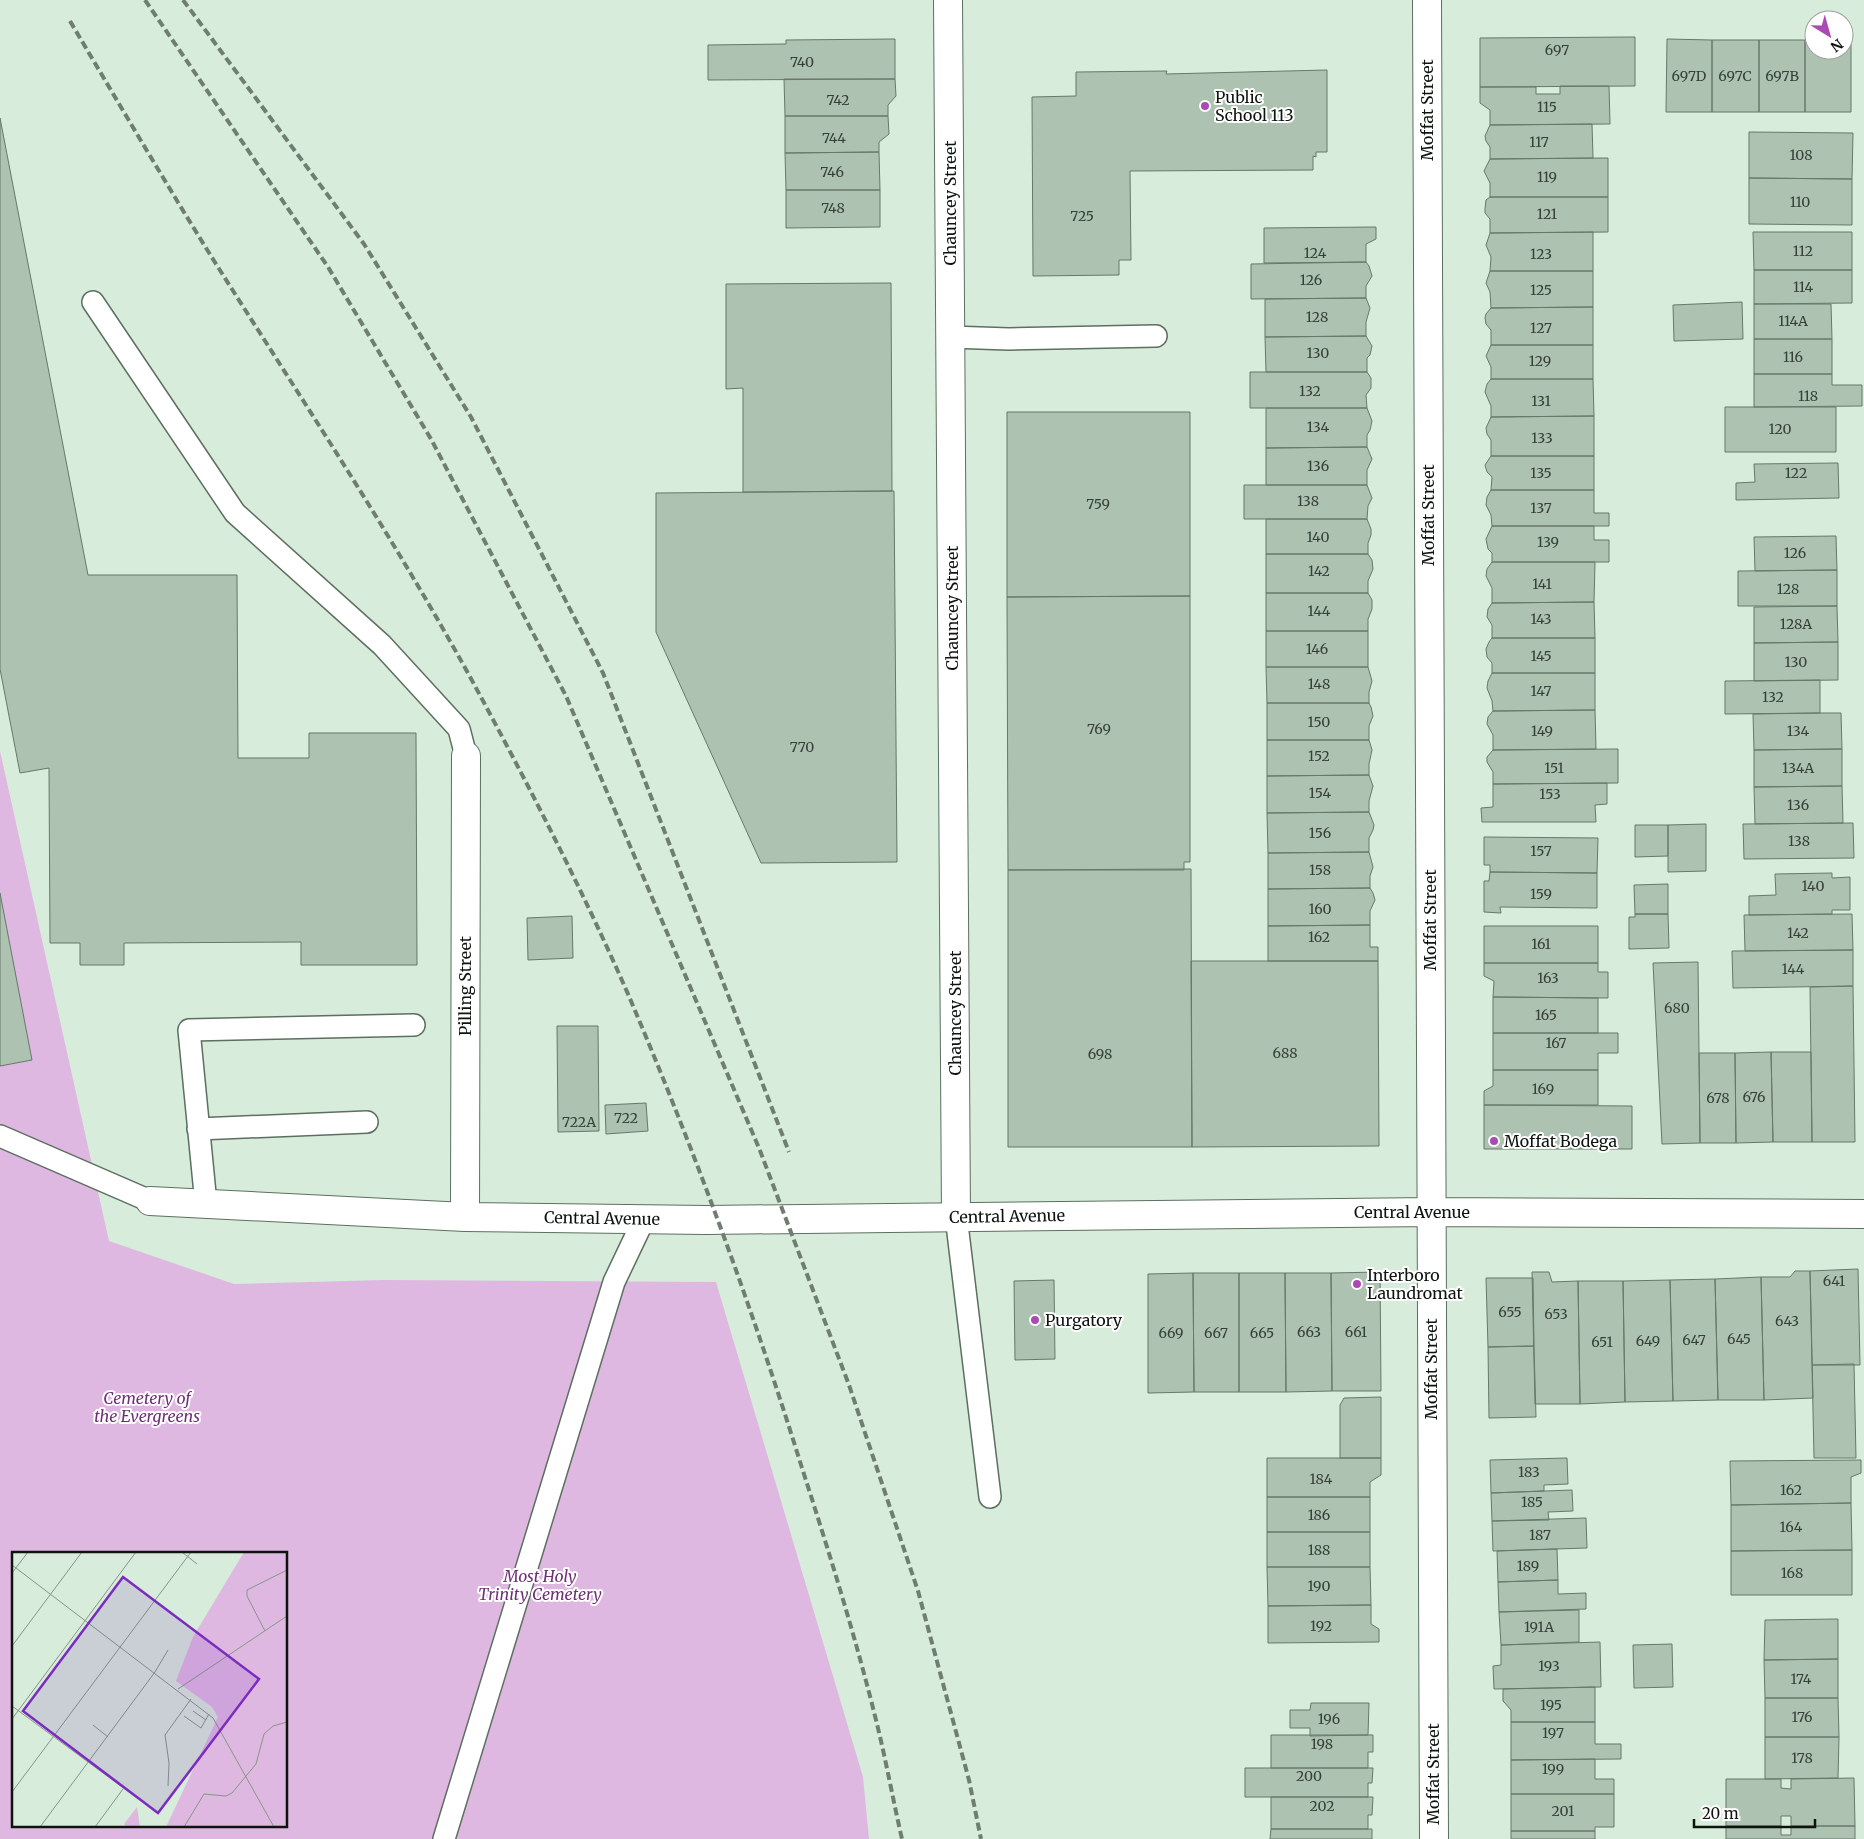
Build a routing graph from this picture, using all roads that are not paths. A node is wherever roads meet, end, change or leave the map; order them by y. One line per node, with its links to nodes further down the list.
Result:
1 (948, 0): 5 (street, Chauncey Street)
2 (1427, 0): 13 (street, Moffat Street)
3 (93, 302): 6 (lane)
4 (1156, 336): 5 (lane)
5 (950, 337): 15 (street, Chauncey Street)
6 (466, 756): 16 (street, Pilling Street)
7 (414, 1025): 9 (lane)
8 (367, 1122): 9 (lane)
9 (198, 1129): 12 (lane)
10 (0, 1136): 11 (lane)
11 (150, 1201): 12 (street, Central Avenue)
12 (206, 1204): 16 (street, Central Avenue)
13 (1431, 1212): 14 (street, Central Avenue); 15 (street, Central Avenue); 20 (street, Moffat Street)
14 (1864, 1214)
15 (956, 1216): 17 (street, Central Avenue); 18 (lane)
16 (465, 1217): 17 (street, Central Avenue)
17 (644, 1219): 19 (lane)
18 (990, 1497)
19 (444, 1839)
20 (1434, 1839)

